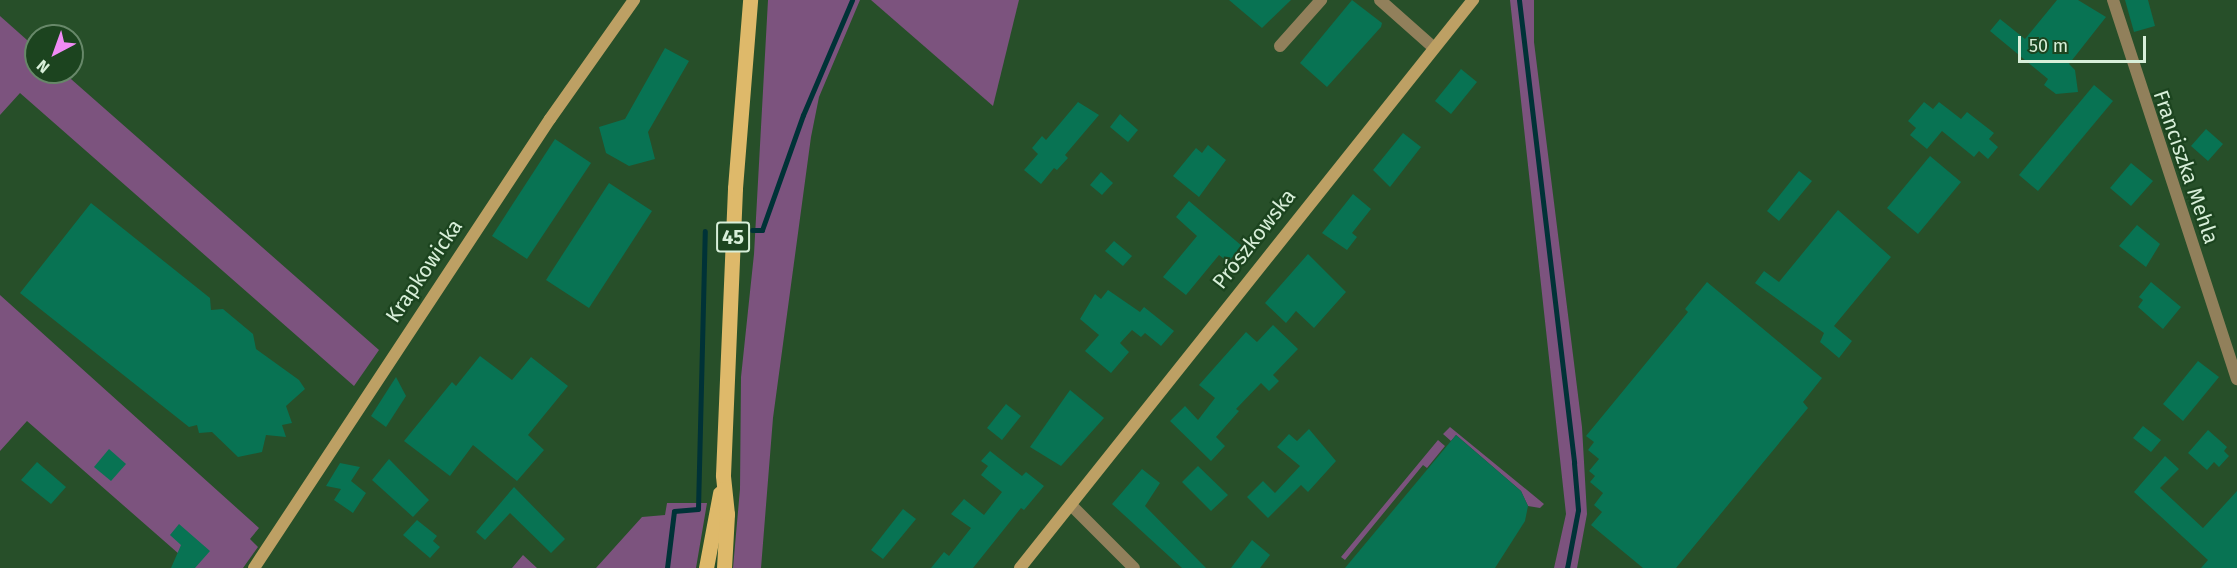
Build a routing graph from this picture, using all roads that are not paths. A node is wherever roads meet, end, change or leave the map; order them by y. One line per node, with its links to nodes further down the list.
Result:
1 (634, 0): 12 (main road, Krapkowicka)
2 (750, 0): 10 (main road, 45)
3 (1321, 0): 7 (street)
4 (1380, 0): 8 (street)
5 (1473, 0): 8 (main road, Prószkowska)
6 (2113, 0): 9 (street, Franciszka Mehla)
7 (1280, 46)
8 (1434, 48): 11 (main road, Prószkowska)
9 (2237, 380)
10 (723, 475): 13 (main road, 45); 14 (main road, 45)
11 (1071, 505): 15 (main road, Prószkowska); 16 (street)
12 (254, 568)
13 (706, 568)
14 (724, 568)
15 (1020, 568)
16 (1134, 568)

